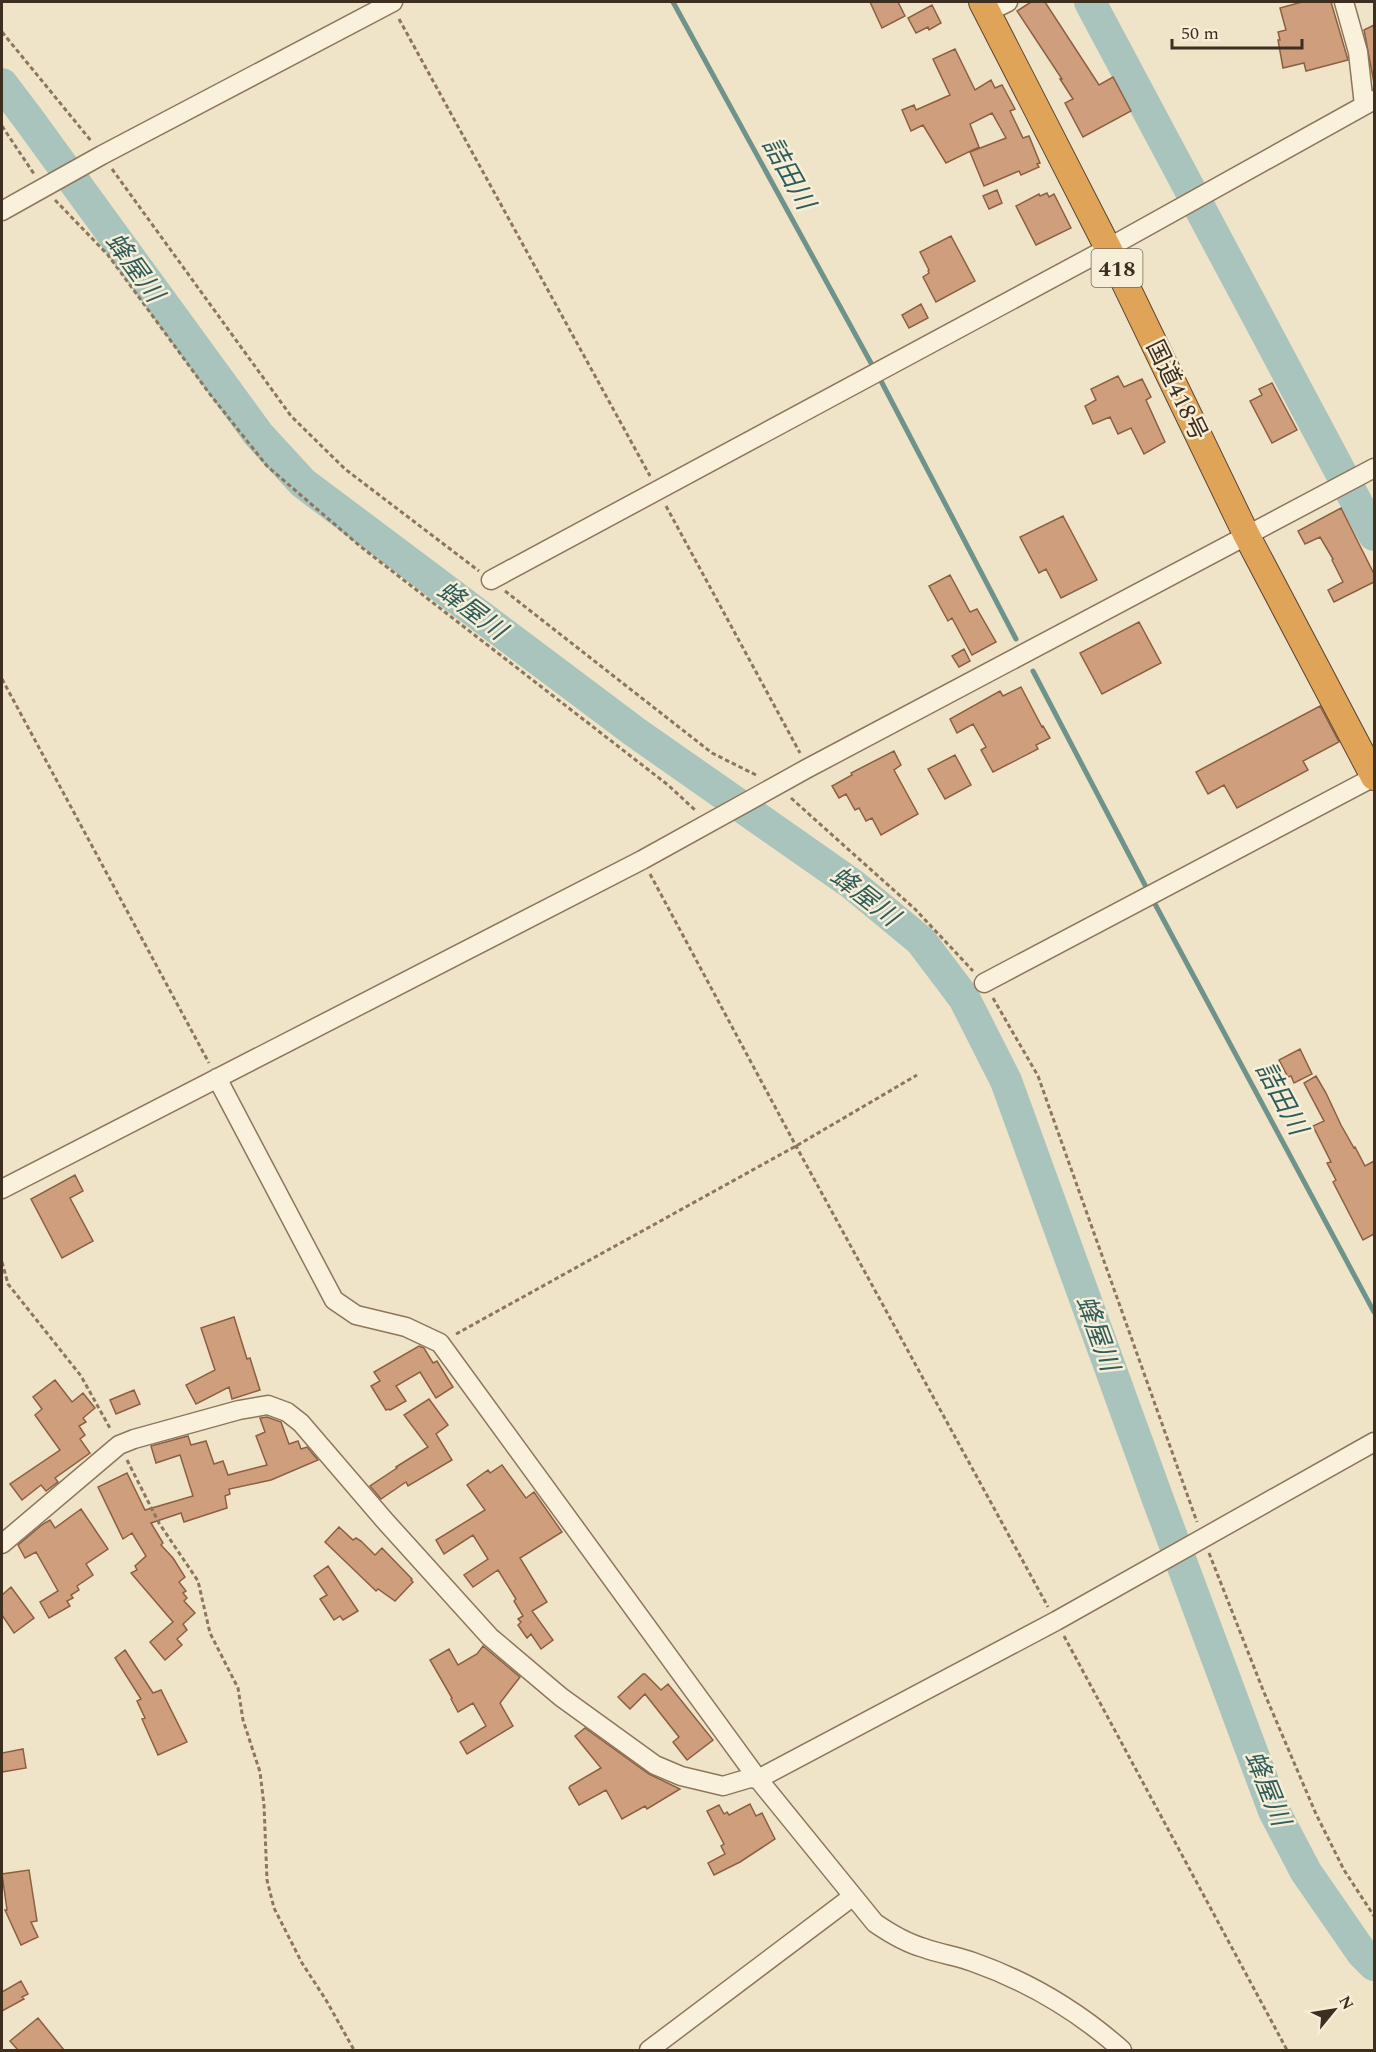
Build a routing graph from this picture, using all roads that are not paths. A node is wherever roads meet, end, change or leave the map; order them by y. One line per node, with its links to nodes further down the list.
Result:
1 (392, 2): 5 (street)
2 (1344, 2): 4 (street)
3 (993, 5): 6 (highway, 国道418号 / 418)
4 (1369, 102): 6 (street)
5 (2, 211)
6 (1108, 248): 8 (highway, 国道418号 / 418); 9 (street)
7 (1374, 468): 8 (street)
8 (1247, 536): 10 (highway, 国道418号 / 418); 12 (street)
9 (491, 580)
10 (1374, 777): 11 (street)
11 (984, 983)
12 (217, 1078): 13 (street); 16 (street)
13 (2, 1189)
14 (1374, 1442): 16 (street)
15 (2, 1544): 16 (street)
16 (758, 1779): 17 (street)
17 (852, 1897): 18 (street); 19 (street)
18 (649, 2050)
19 (1122, 2050)

